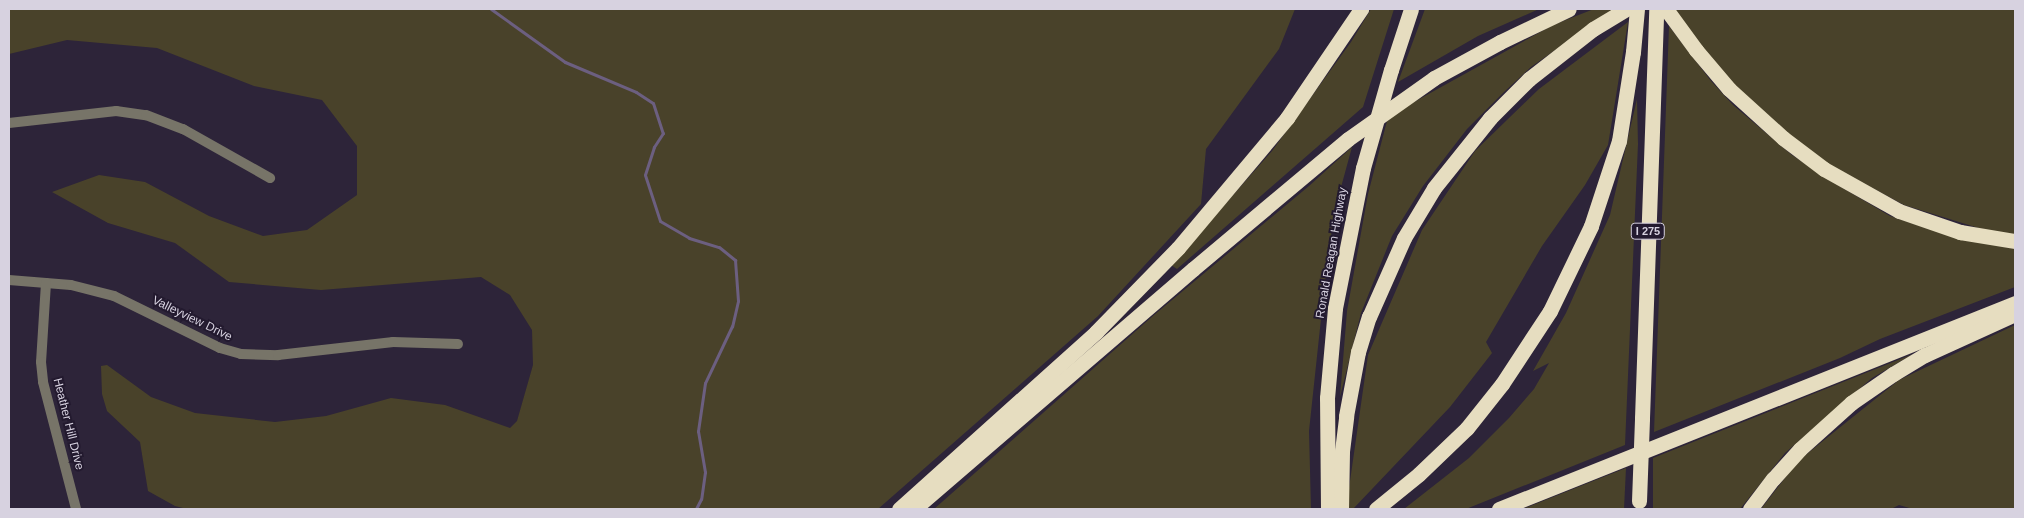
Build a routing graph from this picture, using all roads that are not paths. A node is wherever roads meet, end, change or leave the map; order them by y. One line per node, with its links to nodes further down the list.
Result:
1 (1361, 9): 19 (highway)
2 (1411, 9): 17 (highway, Ronald Reagan Highway, bridge)
3 (1569, 9): 20 (highway)
4 (1626, 9): 17 (highway)
5 (1638, 9): 21 (highway)
6 (1656, 9): 16 (highway, I 275, bridge)
7 (1666, 9): 10 (highway)
8 (9, 123): 9 (street)
9 (270, 178)
10 (2015, 241)
11 (9, 280): 12 (street, Valleyview Drive)
12 (46, 283): 15 (street, Valleyview Drive); 18 (street, Heather Hill Drive)
13 (2015, 302): 22 (highway)
14 (2015, 314): 23 (highway)
15 (458, 344)
16 (1639, 505)
17 (1337, 508)
18 (76, 509)
19 (899, 509)
20 (914, 509)
21 (1376, 509)
22 (1499, 509)
23 (1750, 509)

